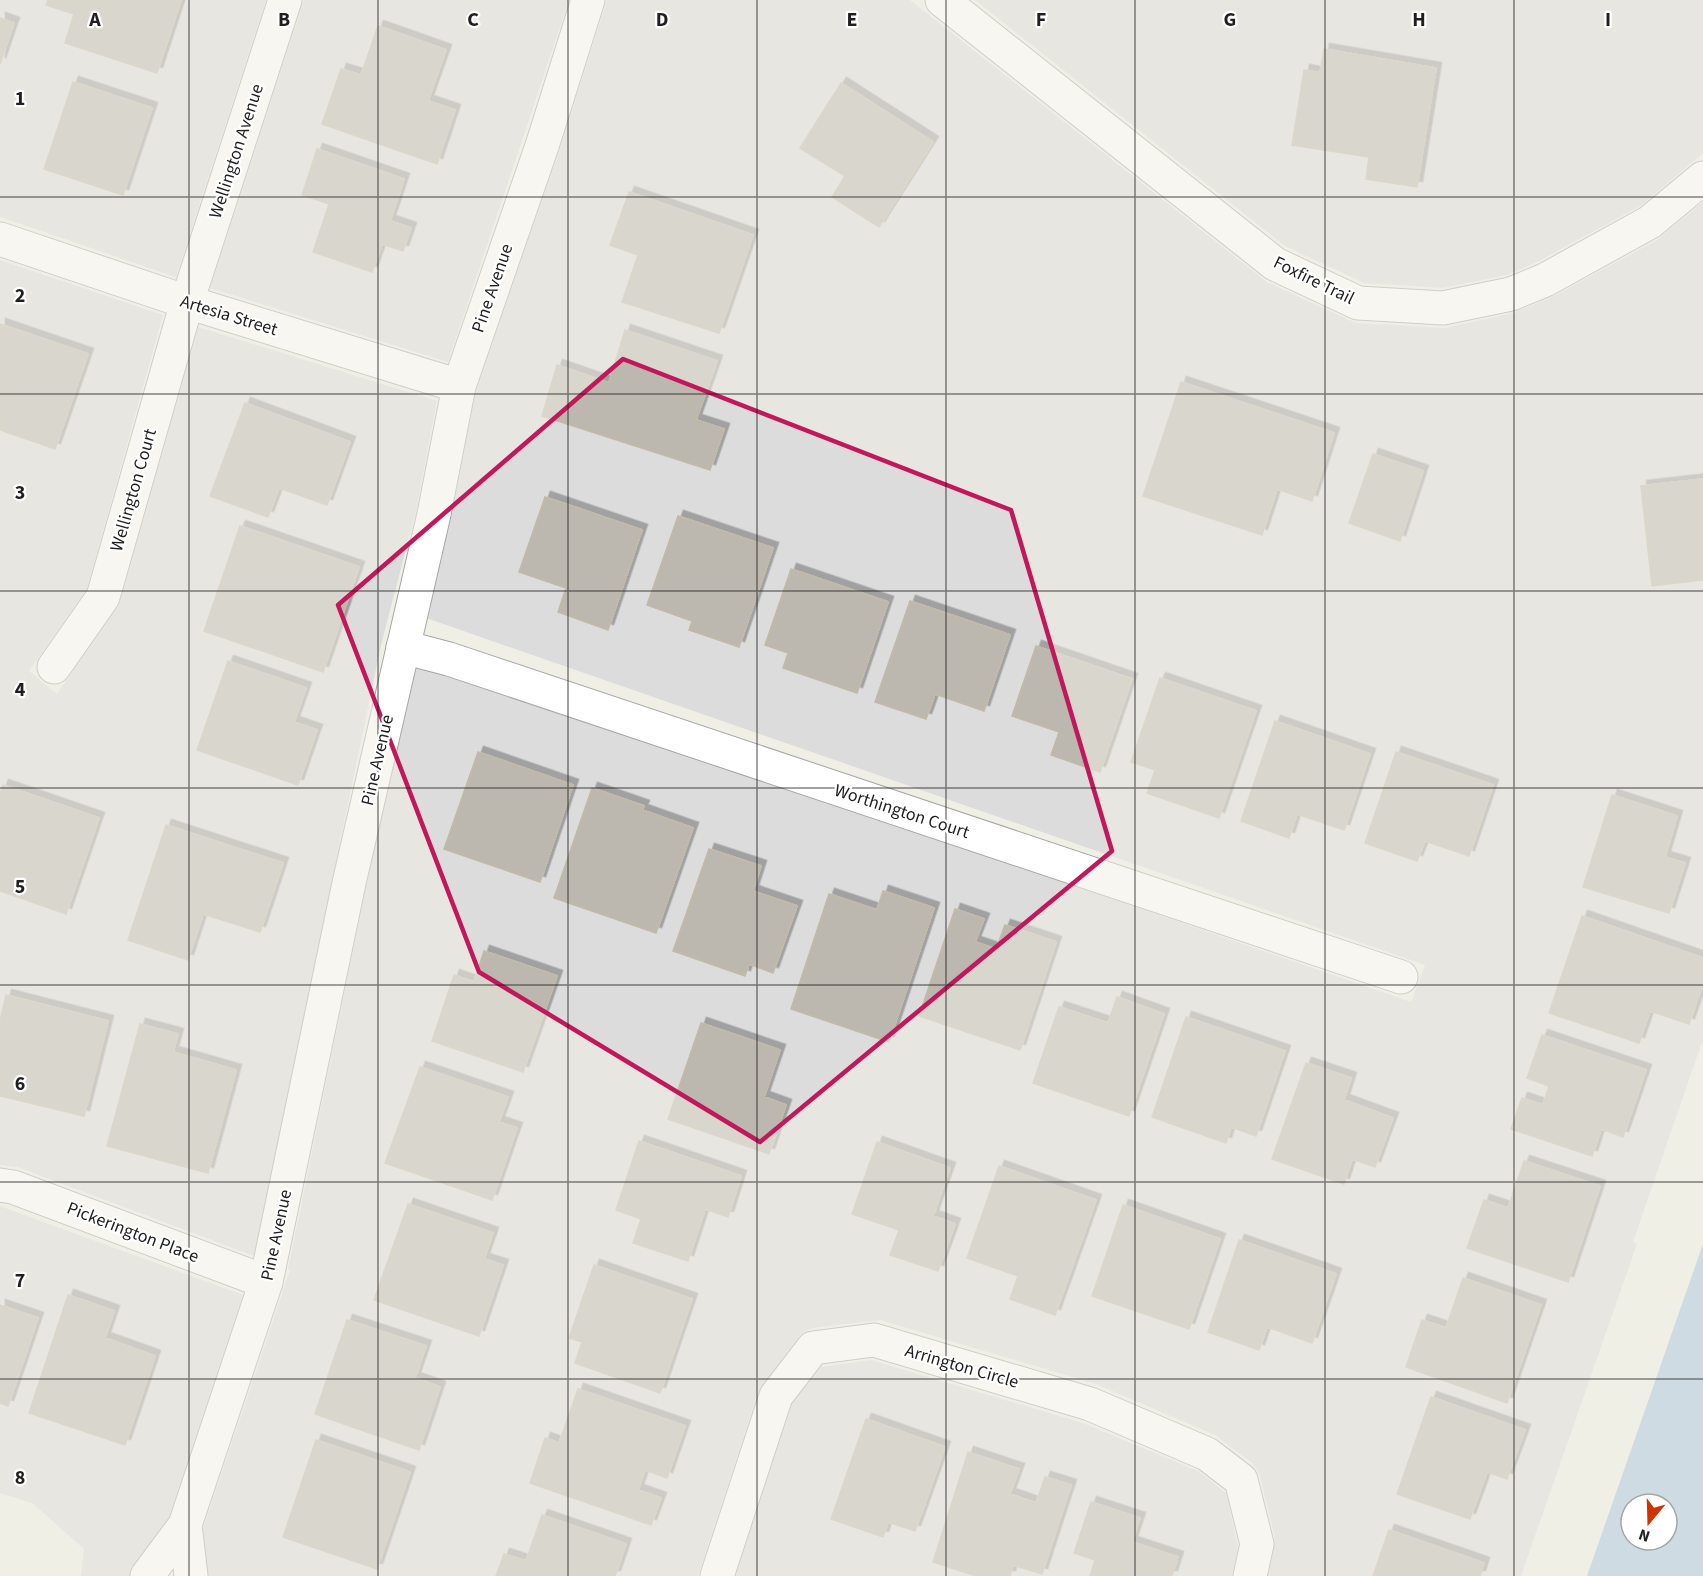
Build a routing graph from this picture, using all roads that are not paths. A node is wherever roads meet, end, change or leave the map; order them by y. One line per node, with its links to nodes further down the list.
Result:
1 (285, 0): 6 (street, Wellington Avenue)
2 (588, 0): 7 (street, Pine Avenue)
3 (942, 0): 4 (street, Foxfire Trail)
4 (1703, 178)
5 (0, 239): 6 (street, Artesia Street)
6 (187, 302): 7 (street, Artesia Street); 9 (street, Wellington Court)
7 (459, 386): 8 (street, Pine Avenue)
8 (403, 647): 10 (street, Worthington Court); 12 (street, Pine Avenue)
9 (54, 667)
10 (1401, 977)
11 (0, 1185): 12 (street, Pickerington Place)
12 (266, 1282): 13 (street, Pine Avenue)
13 (185, 1525): 14 (street, Pine Avenue); 15 (street, Pine Avenue)
14 (147, 1576)
15 (192, 1576)
16 (717, 1576): 17 (street, Arrington Circle)
17 (1250, 1576)

